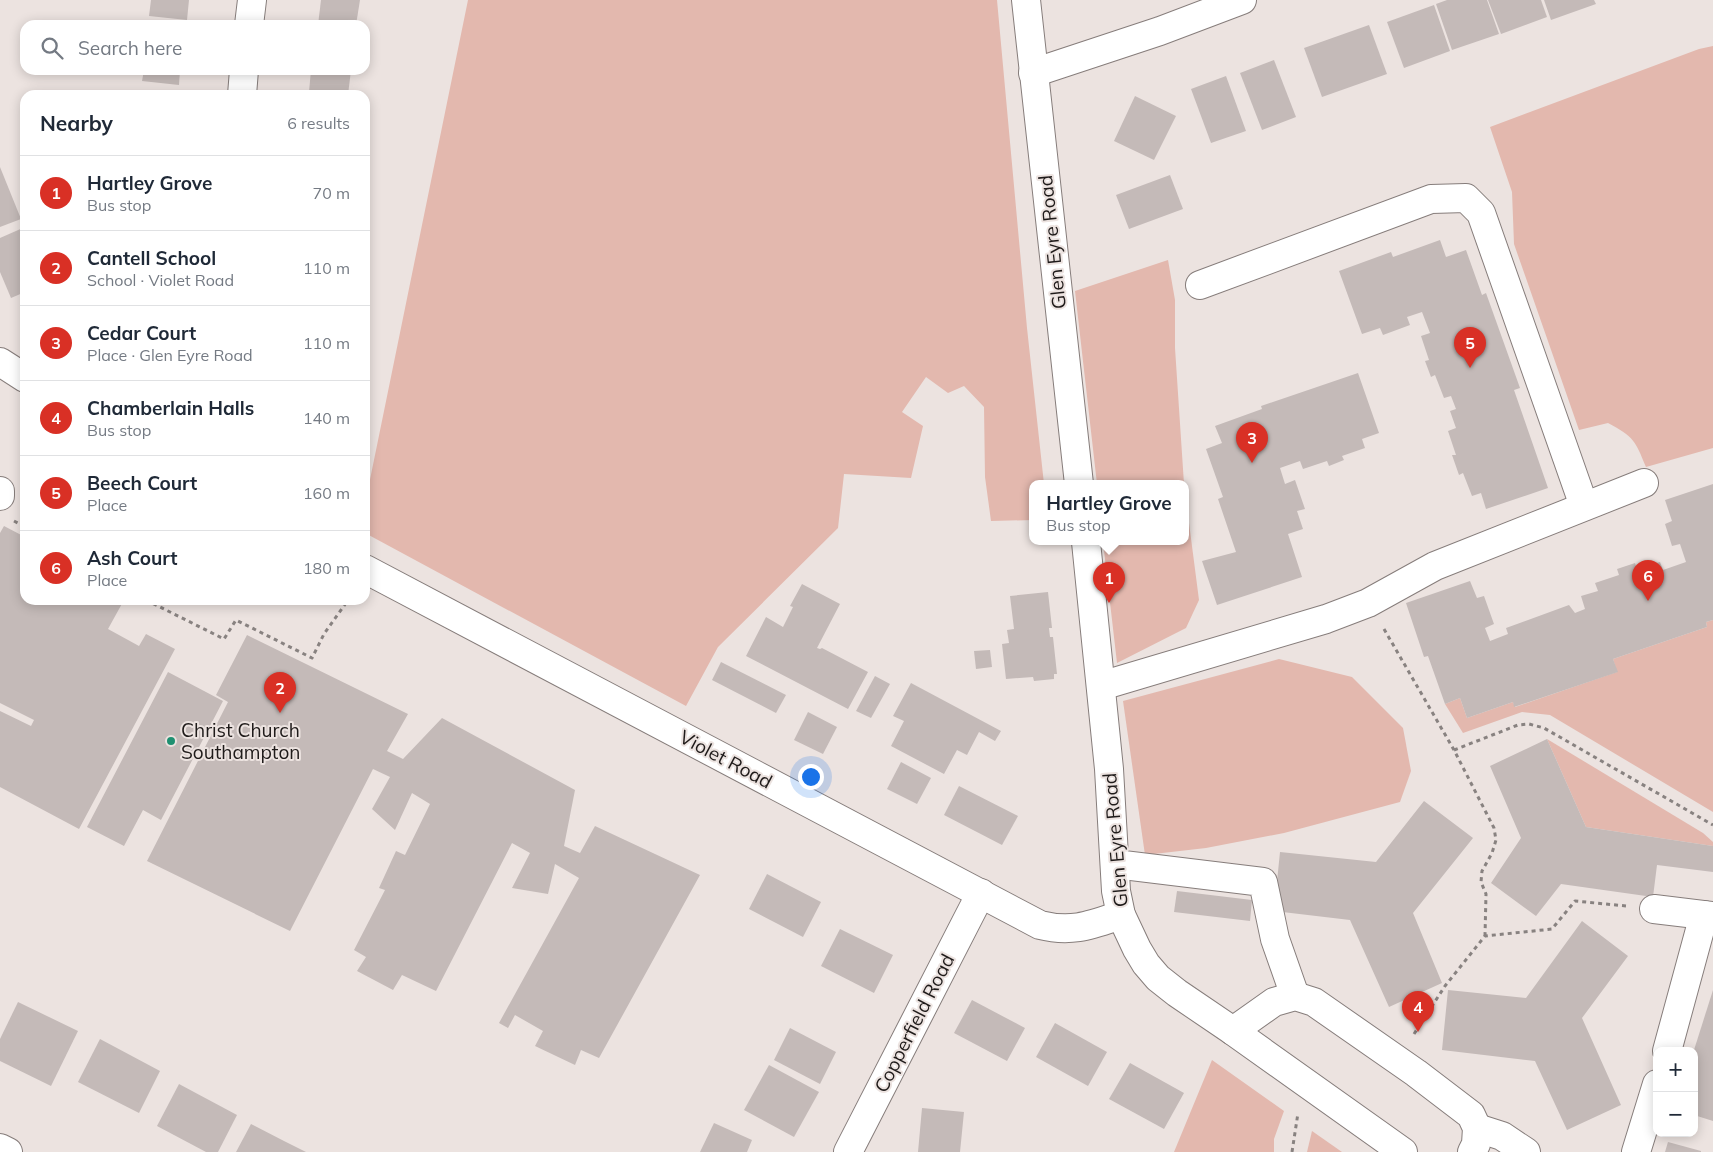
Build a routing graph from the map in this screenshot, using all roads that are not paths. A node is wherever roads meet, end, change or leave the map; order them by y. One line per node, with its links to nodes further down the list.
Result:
1 (252, 0): 4 (street)
2 (1026, 0): 5 (street, Glen Eyre Road)
3 (1242, 0): 5 (street)
4 (250, 20)
5 (1033, 73): 9 (street, Glen Eyre Road)
6 (244, 75): 7 (street)
7 (242, 90)
8 (1200, 285): 13 (street)
9 (1079, 480)
10 (1644, 483): 13 (street)
11 (0, 491): 12 (street)
12 (0, 496)
13 (1584, 506): 16 (street)
14 (1086, 545): 16 (street, Glen Eyre Road)
15 (370, 571): 18 (street, Violet Road)
16 (1101, 686): 17 (street, Glen Eyre Road)
17 (1115, 864): 20 (street, Glen Eyre Road); 22 (street)
18 (981, 894): 20 (street, Violet Road); 29 (street, Copperfield Road)
19 (1654, 909): 21 (street)
20 (1121, 915): 23 (street, Glen Eyre Road)
21 (1708, 915): 24 (street)
22 (1295, 996): 23 (street); 26 (street)
23 (1232, 1031): 30 (street, Glen Eyre Road)
24 (1667, 1047)
25 (1655, 1092): 32 (street)
26 (1475, 1140): 31 (street)
27 (0, 1148): 28 (street)
28 (8, 1152)
29 (848, 1152)
30 (1403, 1152)
31 (1526, 1152)
32 (1636, 1152)

